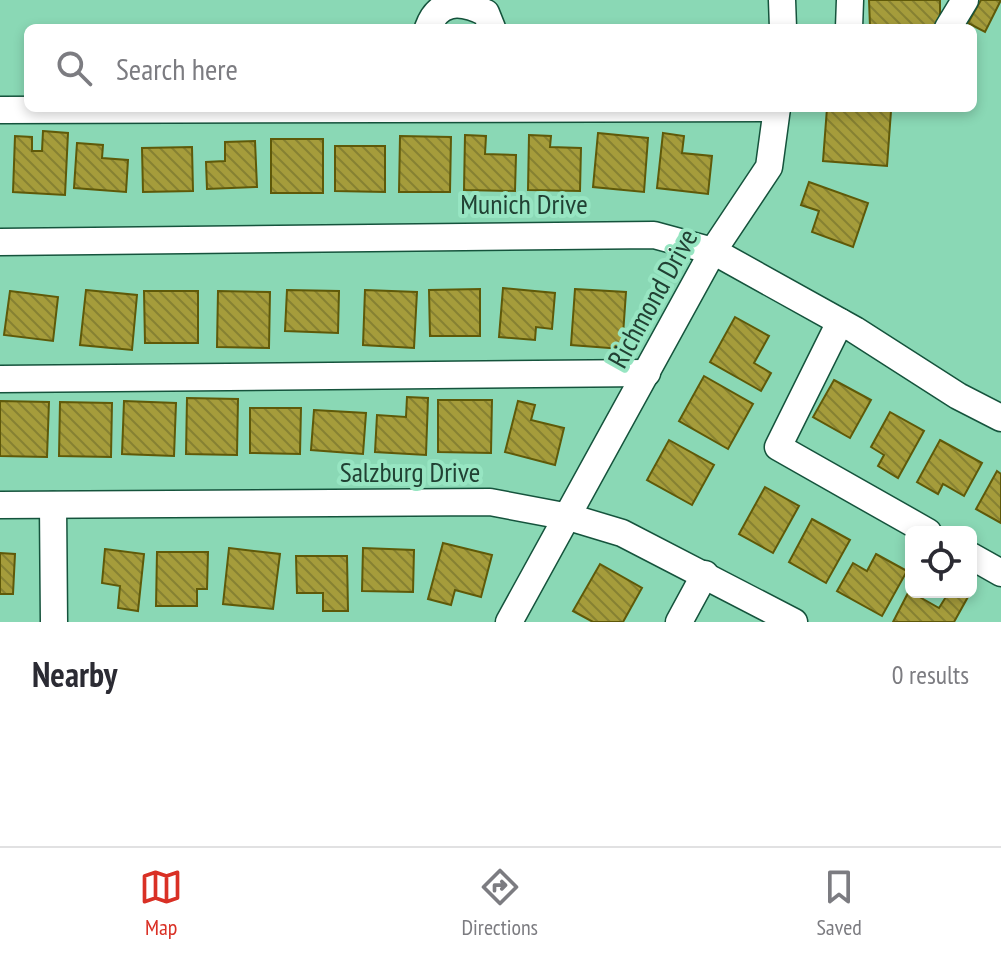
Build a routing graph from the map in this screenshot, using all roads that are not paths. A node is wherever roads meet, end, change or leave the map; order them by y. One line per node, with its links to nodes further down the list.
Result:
1 (782, 0): 6 (street)
2 (850, 0): 7 (street)
3 (965, 0): 8 (street)
4 (435, 12): 5 (street)
5 (490, 24)
6 (783, 24)
7 (849, 24)
8 (950, 24)
9 (0, 110): 10 (street)
10 (24, 110)
11 (776, 112): 13 (street, Richmond Drive)
12 (0, 242): 13 (street, Munich Drive)
13 (713, 251): 14 (street, Munich Drive); 15 (street, Richmond Drive)
14 (840, 322): 17 (street, Munich Drive); 21 (street)
15 (647, 373): 16 (street); 20 (street, Richmond Drive)
16 (0, 379)
17 (1001, 418)
18 (0, 505): 19 (street, Salzburg Drive)
19 (53, 505): 20 (street, Salzburg Drive); 25 (street)
20 (569, 517): 24 (street, Salzburg Drive); 26 (street, Richmond Drive)
21 (917, 526)
22 (977, 559): 23 (street)
23 (1001, 573)
24 (705, 574): 27 (street); 28 (street, Salzburg Drive)
25 (54, 622)
26 (509, 622)
27 (679, 622)
28 (794, 622)

